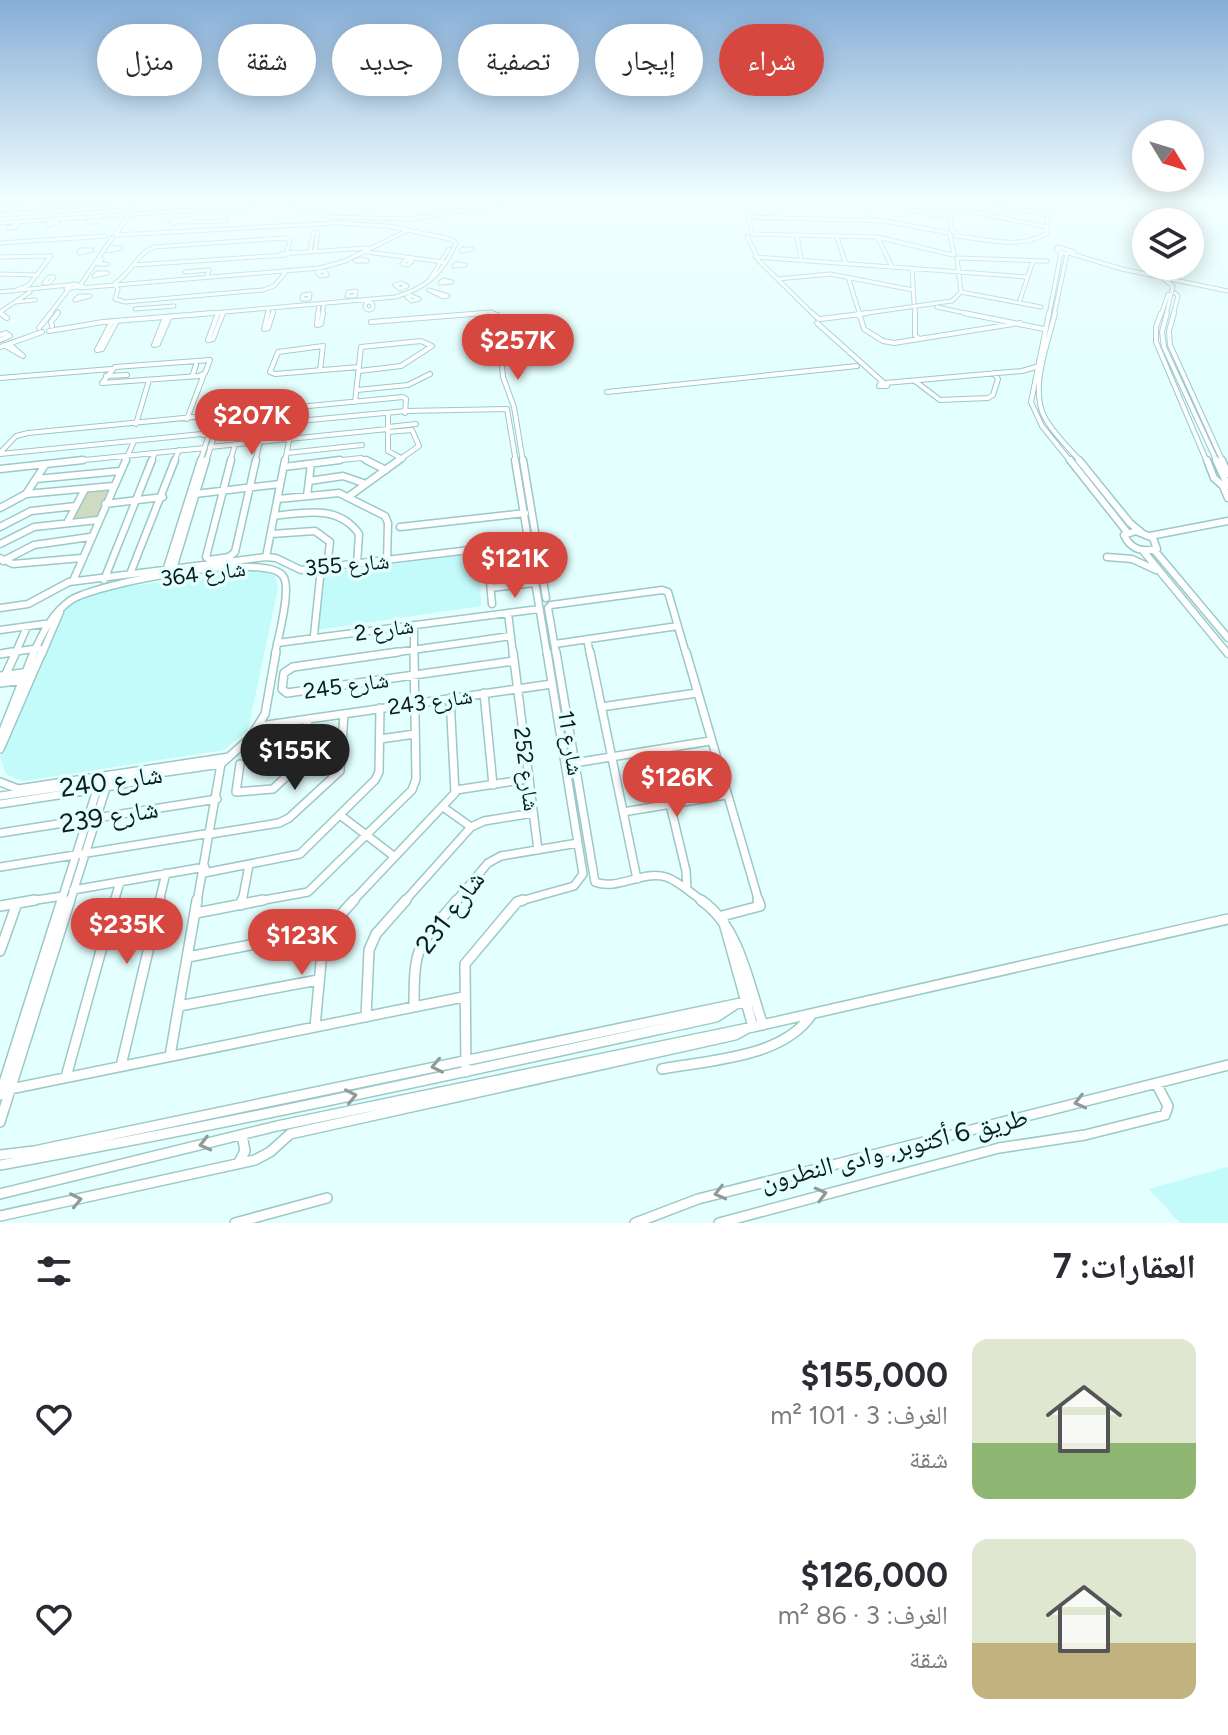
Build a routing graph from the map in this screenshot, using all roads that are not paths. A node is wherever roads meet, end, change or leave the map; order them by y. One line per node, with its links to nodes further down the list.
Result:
1 (35, 256): 20 (street)
2 (49, 256): 40 (street)
3 (95, 256): 70 (street)
4 (97, 256): 27 (street)
5 (140, 256): 35 (street)
6 (228, 256): 28 (street)
7 (286, 256): 38 (street)
8 (350, 256): 43 (street)
9 (356, 256): 25 (street)
10 (401, 256): 26 (street)
11 (420, 256): 26 (street)
12 (447, 256): 34 (street)
13 (449, 256): 34 (street)
14 (842, 256): 30 (street)
15 (885, 256): 39 (street)
16 (955, 256): 32 (street); 48 (street)
17 (1068, 256): 119 (street)
18 (1068, 256): 158 (street)
19 (1080, 256): 42 (street)
20 (0, 257)
21 (755, 257): 23 (street); 57 (street)
22 (111, 258): 24 (street)
23 (801, 258): 30 (street)
24 (102, 259): 27 (street); 33 (street)
25 (351, 259): 29 (street); 43 (street)
26 (414, 259): 34 (street)
27 (95, 260): 52 (street)
28 (197, 260): 35 (street); 37 (street)
29 (357, 260)
30 (843, 261): 39 (street)
31 (1047, 261): 32 (street)
32 (1032, 262): 58 (street)
33 (107, 264)
34 (444, 264): 36 (street); 59 (street); 72 (street)
35 (134, 265): 54 (street)
36 (455, 265)
37 (194, 266)
38 (283, 266): 43 (street); 45 (street)
39 (889, 266): 41 (street)
40 (42, 268): 46 (street); 50 (street)
41 (912, 269): 48 (street); 75 (street)
42 (1132, 270)
43 (289, 271): 45 (street); 56 (street)
44 (185, 272): 53 (street)
45 (273, 272): 47 (street); 56 (street)
46 (19, 273): 49 (street); 50 (street)
47 (261, 273): 53 (street); 64 (street)
48 (958, 273): 58 (street); 79 (street)
49 (0, 274)
50 (37, 275): 68 (street)
51 (95, 275): 52 (street)
52 (84, 276): 71 (street)
53 (207, 276): 64 (street)
54 (127, 277): 64 (street); 66 (street)
55 (848, 277): 57 (street); 75 (street); 104 (street)
56 (278, 278): 83 (street)
57 (778, 279): 113 (street)
58 (1026, 279): 87 (street)
59 (434, 280): 63 (street); 72 (street)
60 (1166, 280): 65 (street)
61 (1175, 280): 67 (street)
62 (1177, 280): 77 (street)
63 (442, 281)
64 (130, 283): 66 (street); 76 (street)
65 (1171, 283): 69 (street); 82 (street)
66 (114, 284): 71 (street); 76 (street)
67 (1194, 284): 69 (street); 77 (street)
68 (29, 285): 74 (street); 81 (street)
69 (1181, 285): 82 (street)
70 (69, 287): 71 (street); 73 (street); 120 (street)
71 (80, 287): 85 (street)
72 (425, 287): 78 (street)
73 (57, 288): 74 (street); 74 (street)
74 (33, 290): 81 (street)
75 (913, 290): 98 (street)
76 (118, 291): 83 (street)
77 (1228, 291): 82 (street)
78 (407, 292): 89 (street); 97 (street)
79 (961, 292): 87 (street); 90 (street)
80 (0, 293): 81 (street)
81 (16, 295): 86 (street); 101 (street)
82 (1174, 295): 121 (street); 121 (street)
83 (196, 296): 103 (street)
84 (76, 298): 85 (street)
85 (67, 299): 108 (street)
86 (35, 300)
87 (1020, 302): 93 (street)
88 (210, 304): 100 (street)
89 (322, 304): 94 (street); 107 (street)
90 (943, 304): 91 (street); 99 (street)
91 (933, 305): 98 (street); 99 (street)
92 (174, 306): 96 (street)
93 (1041, 307)
94 (271, 308): 97 (street); 112 (street)
95 (135, 309): 96 (street)
96 (153, 309): 105 (street)
97 (240, 309): 100 (street); 102 (street)
98 (912, 309): 104 (street); 124 (street)
99 (948, 309): 111 (street)
100 (207, 311): 103 (street)
101 (0, 312): 109 (street)
102 (220, 312): 106 (street); 122 (street)
103 (190, 313): 105 (street)
104 (858, 315): 113 (street); 124 (street)
105 (149, 316): 110 (street)
106 (168, 316): 110 (street); 123 (street)
107 (320, 316)
108 (54, 317): 116 (street); 118 (street)
109 (7, 318)
110 (119, 320): 116 (street); 118 (street); 126 (street)
111 (1007, 320): 115 (street); 117 (street)
112 (268, 321)
113 (820, 321): 149 (street)
114 (371, 322): 154 (street)
115 (1020, 323): 117 (street); 119 (street)
116 (76, 324): 118 (street)
117 (1011, 326): 124 (street)
118 (52, 328): 120 (street)
119 (1045, 328): 132 (street)
120 (39, 331): 125 (street)
121 (1162, 331): 162 (street); 163 (street); 165 (street)
122 (213, 332)
123 (158, 337)
124 (919, 339)
125 (3, 342): 127 (street)
126 (102, 343)
127 (18, 353)
128 (182, 361): 129 (street); 136 (street); 141 (street)
129 (145, 364): 133 (street); 139 (street)
130 (196, 365): 145 (street)
131 (857, 366): 151 (street)
132 (1036, 367): 138 (street); 147 (street)
133 (111, 369): 144 (street); 146 (street)
134 (158, 369): 148 (street)
135 (359, 369): 135 (street); 137 (street); 150 (street)
136 (178, 370)
137 (320, 370): 137 (street)
138 (1022, 371): 140 (street); 147 (street)
139 (141, 373)
140 (994, 373): 149 (street); 149 (street)
141 (204, 374): 145 (street); 161 (street)
142 (430, 374): 150 (street)
143 (127, 375): 144 (street)
144 (106, 376): 148 (street)
145 (192, 377): 148 (street)
146 (0, 378)
147 (1034, 378): 158 (street)
148 (151, 380): 166 (street)
149 (915, 381)
150 (357, 390): 152 (street)
151 (607, 392)
152 (355, 402): 153 (street); 157 (street)
153 (294, 409): 156 (street); 164 (street)
154 (511, 409): 155 (street); 215 (street); 248 (street)
155 (415, 411): 157 (street); 167 (street)
156 (261, 412): 160 (street); 168 (street)
157 (406, 412): 159 (street); 164 (street)
158 (1038, 414): 222 (street); 223 (street)
159 (388, 415): 164 (street); 170 (street)
160 (218, 416): 161 (street); 169 (street)
161 (187, 419): 166 (street)
162 (1189, 421): 163 (street); 199 (street)
163 (1196, 422): 165 (street); 194 (street)
164 (292, 423): 168 (street); 171 (street); 175 (street)
165 (1204, 423): 194 (street)
166 (139, 424): 176 (street); 182 (street)
167 (416, 424): 170 (street); 173 (street)
168 (258, 425): 171 (street)
169 (214, 426): 171 (street); 174 (street)
170 (388, 429): 172 (street); 173 (street); 187 (street)
171 (222, 430): 174 (street)
172 (363, 431): 175 (street); 179 (street)
173 (413, 431): 187 (street)
174 (207, 434): 176 (street); 180 (street)
175 (290, 438): 177 (street); 184 (street)
176 (135, 439): 182 (street); 185 (street)
177 (260, 442): 178 (street); 201 (street)
178 (235, 444): 180 (street); 203 (street)
179 (362, 445): 184 (street); 186 (street)
180 (208, 447): 181 (street); 205 (street); 241 (street)
181 (179, 450): 183 (street); 207 (street)
182 (0, 453)
183 (155, 453): 185 (street); 211 (street)
184 (287, 453): 190 (street)
185 (127, 456): 188 (street); 193 (street)
186 (361, 458): 189 (street); 192 (street)
187 (403, 459): 192 (street)
188 (45, 464): 191 (street); 195 (street)
189 (311, 464): 190 (street); 196 (street)
190 (284, 467): 197 (street)
191 (0, 469)
192 (386, 470): 198 (street)
193 (120, 471): 195 (street); 200 (street)
194 (1224, 474): 199 (street)
195 (36, 479): 204 (street)
196 (309, 481): 198 (street); 206 (street)
197 (280, 484): 201 (street); 210 (street)
198 (366, 484): 208 (street)
199 (1227, 485): 209 (street)
200 (113, 486): 202 (street); 212 (street)
201 (249, 488): 203 (street); 203 (street)
202 (85, 489): 204 (street); 213 (street)
203 (222, 491): 205 (street)
204 (26, 494): 214 (street)
205 (195, 494): 241 (street)
206 (307, 496): 208 (street); 210 (street)
207 (163, 497): 211 (street); 242 (street)
208 (348, 497): 236 (street)
209 (1228, 498)
210 (278, 499): 216 (street)
211 (135, 500): 212 (street); 245 (street)
212 (105, 504): 217 (street)
213 (76, 506): 219 (street); 220 (street)
214 (0, 508)
215 (525, 513): 221 (street); 227 (street)
216 (274, 516): 224 (street); 238 (street)
217 (98, 520): 219 (street); 226 (street)
218 (1226, 520): 225 (street)
219 (67, 523): 228 (street)
220 (0, 527)
221 (400, 527)
222 (1127, 532): 223 (street); 231 (street)
223 (1141, 532): 225 (street)
224 (271, 534): 232 (street); 239 (street)
225 (1150, 536): 230 (street)
226 (90, 537): 234 (street); 235 (street)
227 (529, 543): 229 (street, شارع 355); 246 (street)
228 (0, 544)
229 (487, 548): 236 (street, شارع 355); 247 (street)
230 (1155, 551): 231 (street); 260 (street)
231 (1144, 552): 243 (street)
232 (266, 557): 237 (street, شارع 355); 241 (street, شارع 355)
233 (1107, 557): 243 (street)
234 (81, 558): 235 (street); 244 (street)
235 (2, 560)
236 (387, 561): 238 (street, شارع 355)
237 (283, 562): 239 (street, شارع 355); 240 (street)
238 (357, 564): 239 (street, شارع 355)
239 (324, 568): 258 (street)
240 (274, 569): 241 (street, شارع 364); 262 (street, شارع 364)
241 (169, 573): 242 (street, شارع 355); 245 (street, شارع 364)
242 (130, 574): 245 (street, شارع 355)
243 (1166, 576): 268 (street)
244 (73, 581): 245 (street, شارع 355); 251 (street)
245 (103, 582): 253 (street, شارع 364)
246 (535, 583): 247 (street); 250 (street)
247 (491, 588): 249 (street)
248 (546, 598)
249 (492, 604)
250 (542, 607): 252 (street, شارع 2); 254 (street, شارع 2); 255 (street); 263 (street, شارع 11); 274 (street, شارع 11)
251 (0, 608)
252 (508, 613): 254 (street, شارع 2); 259 (street, شارع 252)
253 (52, 623): 256 (street); 264 (street, شارع 364)
254 (409, 625): 258 (street, شارع 2); 262 (street, شارع 2); 265 (street)
255 (678, 626): 261 (street); 277 (street)
256 (27, 627): 257 (street); 266 (street)
257 (0, 630)
258 (314, 635): 262 (street, شارع 2)
259 (511, 636): 265 (street, شارع 245); 269 (street, شارع 252)
260 (1228, 638)
261 (587, 639): 263 (street); 280 (street)
262 (277, 642): 284 (street, شارع 364)
263 (555, 644): 292 (street, شارع 11)
264 (40, 648): 266 (street); 272 (street, شارع 364)
265 (414, 650): 270 (street); 270 (street, شارع 245)
266 (16, 652): 267 (street); 271 (street)
267 (0, 654)
268 (1228, 654)
269 (514, 661): 270 (street, شارع 245); 275 (street, شارع 252)
270 (415, 675): 279 (street)
271 (2, 676): 272 (street)
272 (28, 676): 273 (street); 286 (street, شارع 364); 289 (street, شارع 364)
273 (0, 683)
274 (552, 684): 275 (street, شارع 243); 313 (street, شارع 11)
275 (518, 688): 276 (street, شارع 243); 294 (street, شارع 252)
276 (484, 693): 278 (street, شارع 243); 297 (street)
277 (697, 693): 280 (street); 288 (street)
278 (450, 698): 279 (street, شارع 243); 298 (street)
279 (415, 703): 281 (street, شارع 243); 285 (street)
280 (601, 707): 290 (street)
281 (380, 708): 282 (street, شارع 243); 287 (street)
282 (344, 714): 283 (street, شارع 243); 311 (street)
283 (308, 719): 284 (street, شارع 243); 293 (street)
284 (260, 726): 291 (street)
285 (415, 734): 287 (street); 312 (street)
286 (0, 738)
287 (380, 739): 307 (street)
288 (710, 741): 290 (street); 299 (street)
289 (0, 749)
290 (611, 757): 292 (street); 305 (street)
291 (224, 763): 296 (street, شارع 240); 301 (street)
292 (574, 763): 321 (street, شارع 11)
293 (240, 764)
294 (528, 779): 297 (street); 306 (street, شارع 252)
295 (0, 782): 296 (street)
296 (104, 782): 300 (street, شارع 240); 302 (street); 308 (street)
297 (493, 785): 298 (street)
298 (456, 790): 304 (street)
299 (726, 795): 303 (street); 329 (street)
300 (0, 796)
301 (217, 799): 308 (street, شارع 239); 311 (street)
302 (0, 804)
303 (670, 804): 305 (street); 323 (street)
304 (443, 807): 309 (street); 316 (street)
305 (623, 812): 321 (street)
306 (533, 813): 309 (street); 314 (street, شارع 252)
307 (340, 815): 312 (street); 317 (street)
308 (92, 818): 310 (street, شارع 239); 315 (street)
309 (471, 827): 340 (street)
310 (0, 833)
311 (211, 834): 315 (street); 319 (street)
312 (367, 836): 316 (street); 326 (street)
313 (578, 843): 314 (street, شارع 231); 335 (street, شارع 11)
314 (538, 850): 338 (street, شارع 231)
315 (80, 854): 318 (street); 324 (street)
316 (395, 857): 331 (street)
317 (249, 865): 319 (street); 326 (street)
318 (0, 867)
319 (204, 870): 320 (street); 328 (street)
320 (166, 873): 322 (street); 346 (street)
321 (637, 879): 323 (street)
322 (120, 882): 324 (street); 349 (street)
323 (687, 889): 329 (street)
324 (69, 893): 325 (street); 351 (street)
325 (17, 903): 327 (street); 332 (street)
326 (241, 905): 328 (street)
327 (0, 906)
328 (196, 913): 333 (street)
329 (722, 916): 336 (street)
330 (1228, 919): 339 (street)
331 (324, 930): 333 (street); 334 (street)
332 (0, 951)
333 (188, 957): 337 (street)
334 (318, 980): 337 (street); 341 (street)
335 (463, 997): 338 (street); 347 (street)
336 (750, 1002): 342 (street); 347 (street)
337 (179, 1006): 344 (street)
338 (414, 1007): 340 (street)
339 (812, 1014): 342 (street); 348 (street)
340 (366, 1017): 341 (street)
341 (315, 1027): 344 (street)
342 (754, 1027): 343 (street)
343 (647, 1051): 353 (street); 355 (street)
344 (170, 1056): 346 (street)
345 (1228, 1065): 350 (street, طريق 6 أكتوبر, وادى النطرون)
346 (121, 1066): 349 (street)
347 (466, 1066): 356 (street, one-way to 356); 358 (street, one-way to 347)
348 (662, 1069)
349 (66, 1077): 351 (street)
350 (1156, 1083): 363 (street, طريق 6 أكتوبر, وادى النطرون, one-way to 363); 364 (street, طريق 6 أكتوبر, وادى النطرون, one-way to 350)
351 (3, 1091): 352 (street)
352 (0, 1122)
353 (277, 1126): 354 (street); 355 (street)
354 (242, 1135): 357 (street); 359 (street, one-way to 359)
355 (277, 1143): 357 (street)
356 (0, 1155)
357 (238, 1164): 361 (street, one-way to 357)
358 (0, 1165)
359 (0, 1194)
360 (327, 1198): 362 (street)
361 (0, 1216)
362 (235, 1223)
363 (635, 1223)
364 (719, 1223)

